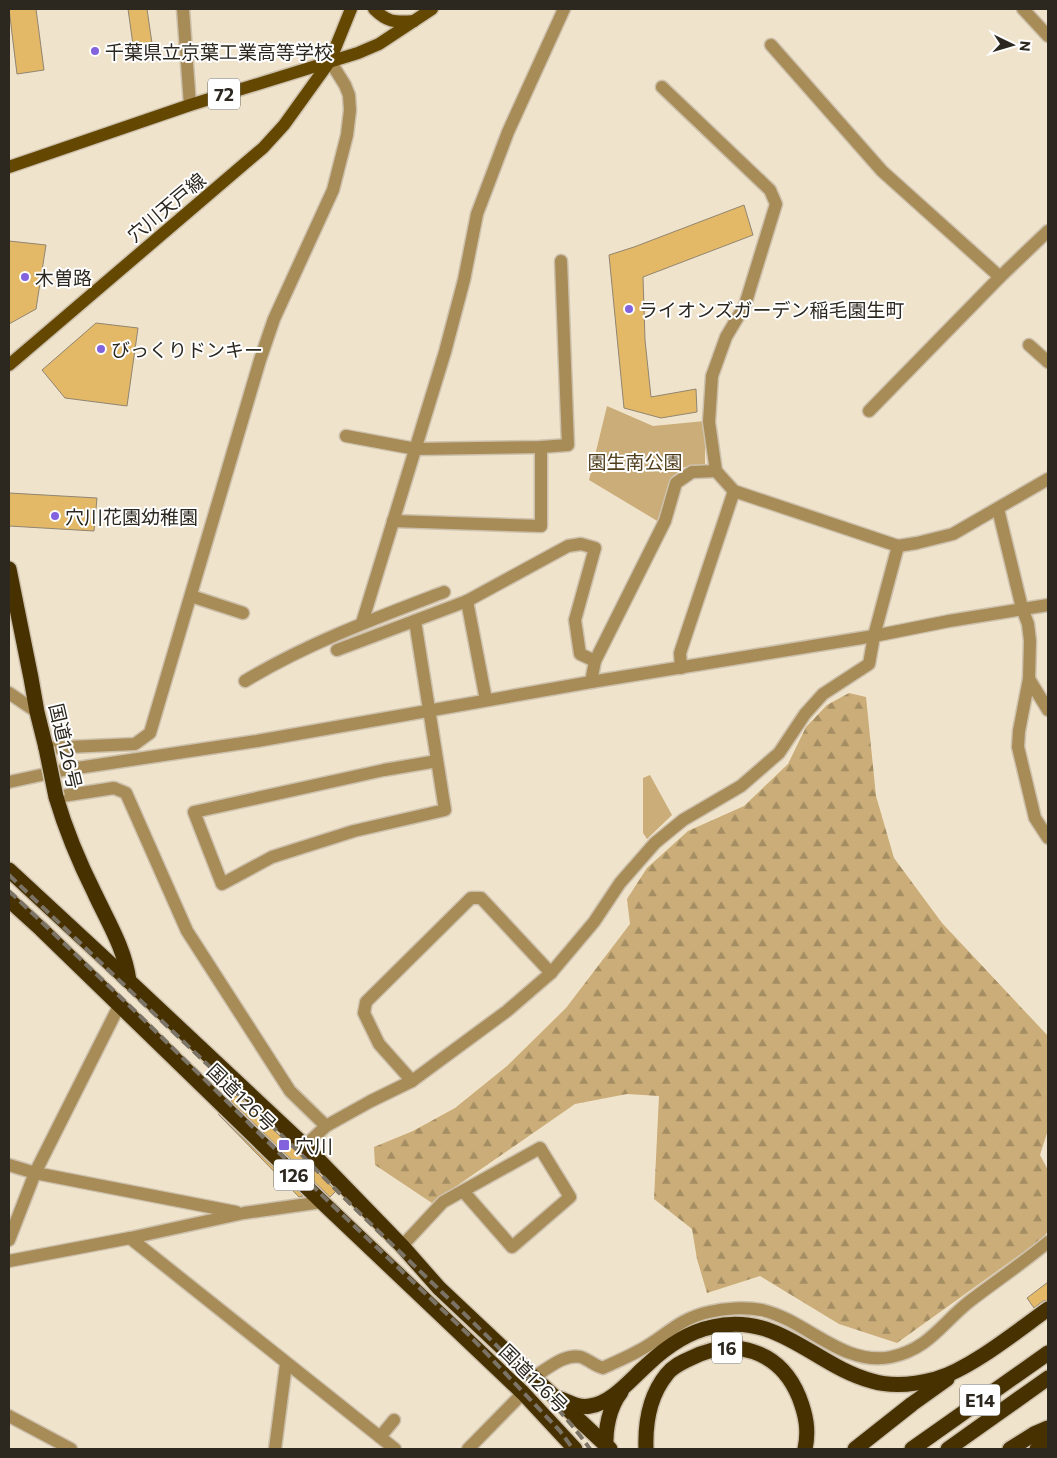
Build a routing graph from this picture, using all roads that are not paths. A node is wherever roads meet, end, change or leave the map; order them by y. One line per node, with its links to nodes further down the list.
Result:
1 (183, 9): 12 (street)
2 (351, 9): 10 (main road, 穴川天戸線)
3 (374, 9): 7 (main road)
4 (432, 9): 7 (main road, 72)
5 (564, 9): 23 (street)
6 (1023, 9): 8 (street)
7 (415, 21): 10 (main road, 72)
8 (1048, 36)
9 (771, 45): 16 (street)
10 (330, 61): 12 (main road, 72); 19 (main road, 穴川天戸線); 32 (street)
11 (662, 87): 24 (street)
12 (190, 105): 13 (main road, 72)
13 (9, 167)
14 (1048, 230): 16 (street)
15 (561, 261): 22 (street)
16 (1000, 277): 20 (street)
17 (1029, 345): 18 (street)
18 (1048, 362)
19 (9, 365)
20 (869, 412)
21 (346, 436): 23 (street)
22 (542, 447): 23 (street); 28 (street)
23 (416, 449): 28 (street)
24 (716, 471): 26 (street); 41 (street)
25 (1048, 479): 27 (street)
26 (734, 491): 29 (street); 42 (street)
27 (998, 509): 29 (street); 35 (street)
28 (393, 521): 38 (street)
29 (898, 546): 39 (street)
30 (9, 569): 50 (highway, 国道126号)
31 (444, 592): 38 (street)
32 (191, 596): 36 (street); 51 (street)
33 (467, 601): 37 (street); 41 (street); 47 (street)
34 (1048, 605): 35 (street)
35 (1022, 608): 39 (street); 43 (street)
36 (242, 613)
37 (415, 621): 40 (street); 49 (street)
38 (362, 623): 44 (street)
39 (874, 636): 42 (street); 58 (street)
40 (338, 650)
41 (595, 661): 45 (street)
42 (681, 668): 45 (street)
43 (1029, 679): 48 (street); 55 (street)
44 (245, 681)
45 (591, 682): 47 (street)
46 (9, 693): 50 (street)
47 (486, 700): 49 (street)
48 (1048, 710)
49 (429, 711): 52 (street); 53 (street)
50 (37, 712): 51 (highway, 国道126号)
51 (46, 748): 54 (highway, 国道126号, bridge)
52 (437, 761): 52 (street)
53 (9, 782)
54 (56, 797): 59 (highway, 国道126号); 62 (street)
55 (1048, 838)
56 (9, 870): 59 (highway, 国道126号 / 126)
57 (9, 900): 60 (highway, 国道126号 / 126)
58 (551, 973): 61 (street); 61 (street)
59 (129, 980): 63 (highway, 国道126号 / 126)
60 (120, 1006): 65 (street); 67 (highway, 国道126号 / 126)
61 (412, 1081): 62 (street)
62 (326, 1126): 63 (street)
63 (305, 1146): 72 (highway, 国道126号 / 126)
64 (9, 1165): 65 (street)
65 (35, 1173): 68 (street); 70 (street)
66 (463, 1191): 66 (street); 72 (street)
67 (322, 1202): 68 (street); 81 (highway, 国道126号 / 126)
68 (244, 1213): 69 (street)
69 (130, 1238): 73 (street); 76 (street)
70 (9, 1240)
71 (1048, 1242): 78 (street)
72 (402, 1246): 78 (highway, 国道126号 / 126)
73 (9, 1261)
74 (1048, 1309): 77 (highway)
75 (1048, 1353): 98 (highway, E14)
76 (286, 1364): 86 (street); 91 (street)
77 (968, 1364): 80 (highway); 97 (highway)
78 (534, 1377): 82 (highway, 国道126号 / 126)
79 (1048, 1378): 99 (highway, E14)
80 (626, 1384): 82 (highway); 89 (highway)
81 (523, 1393): 93 (street); 94 (highway, 国道126号 / 126)
82 (554, 1396): 89 (highway, 国道126号 / 126)
83 (9, 1416): 88 (street)
84 (394, 1420): 86 (street)
85 (1048, 1428): 100 (highway)
86 (380, 1437): 92 (street)
87 (1048, 1439): 101 (highway)
88 (49, 1444): 90 (street)
89 (607, 1448)
90 (71, 1449)
91 (275, 1449)
92 (395, 1449)
93 (468, 1449)
94 (575, 1449)
95 (646, 1449): 96 (highway, 16)
96 (805, 1449)
97 (855, 1449)
98 (912, 1449)
99 (948, 1449)
100 (1010, 1449)
101 (1037, 1449)

